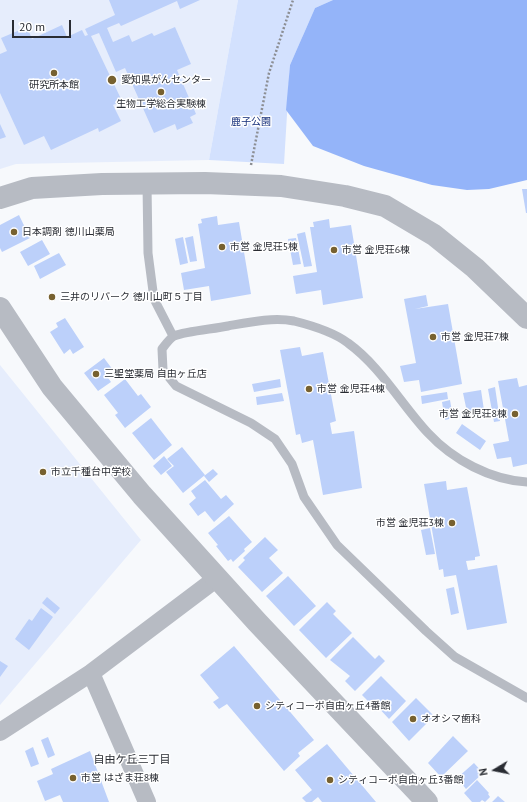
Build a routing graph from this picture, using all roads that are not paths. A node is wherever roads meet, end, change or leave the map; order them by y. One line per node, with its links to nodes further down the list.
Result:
1 (147, 184): 2 (street); 4 (street); 5 (lane)
2 (0, 198)
3 (0, 308): 7 (street)
4 (527, 318)
5 (173, 336): 6 (lane); 9 (lane)
6 (527, 482)
7 (217, 578): 8 (street); 12 (street)
8 (91, 673): 10 (street); 11 (street)
9 (527, 698)
10 (0, 732)
11 (147, 802)
12 (427, 802)

